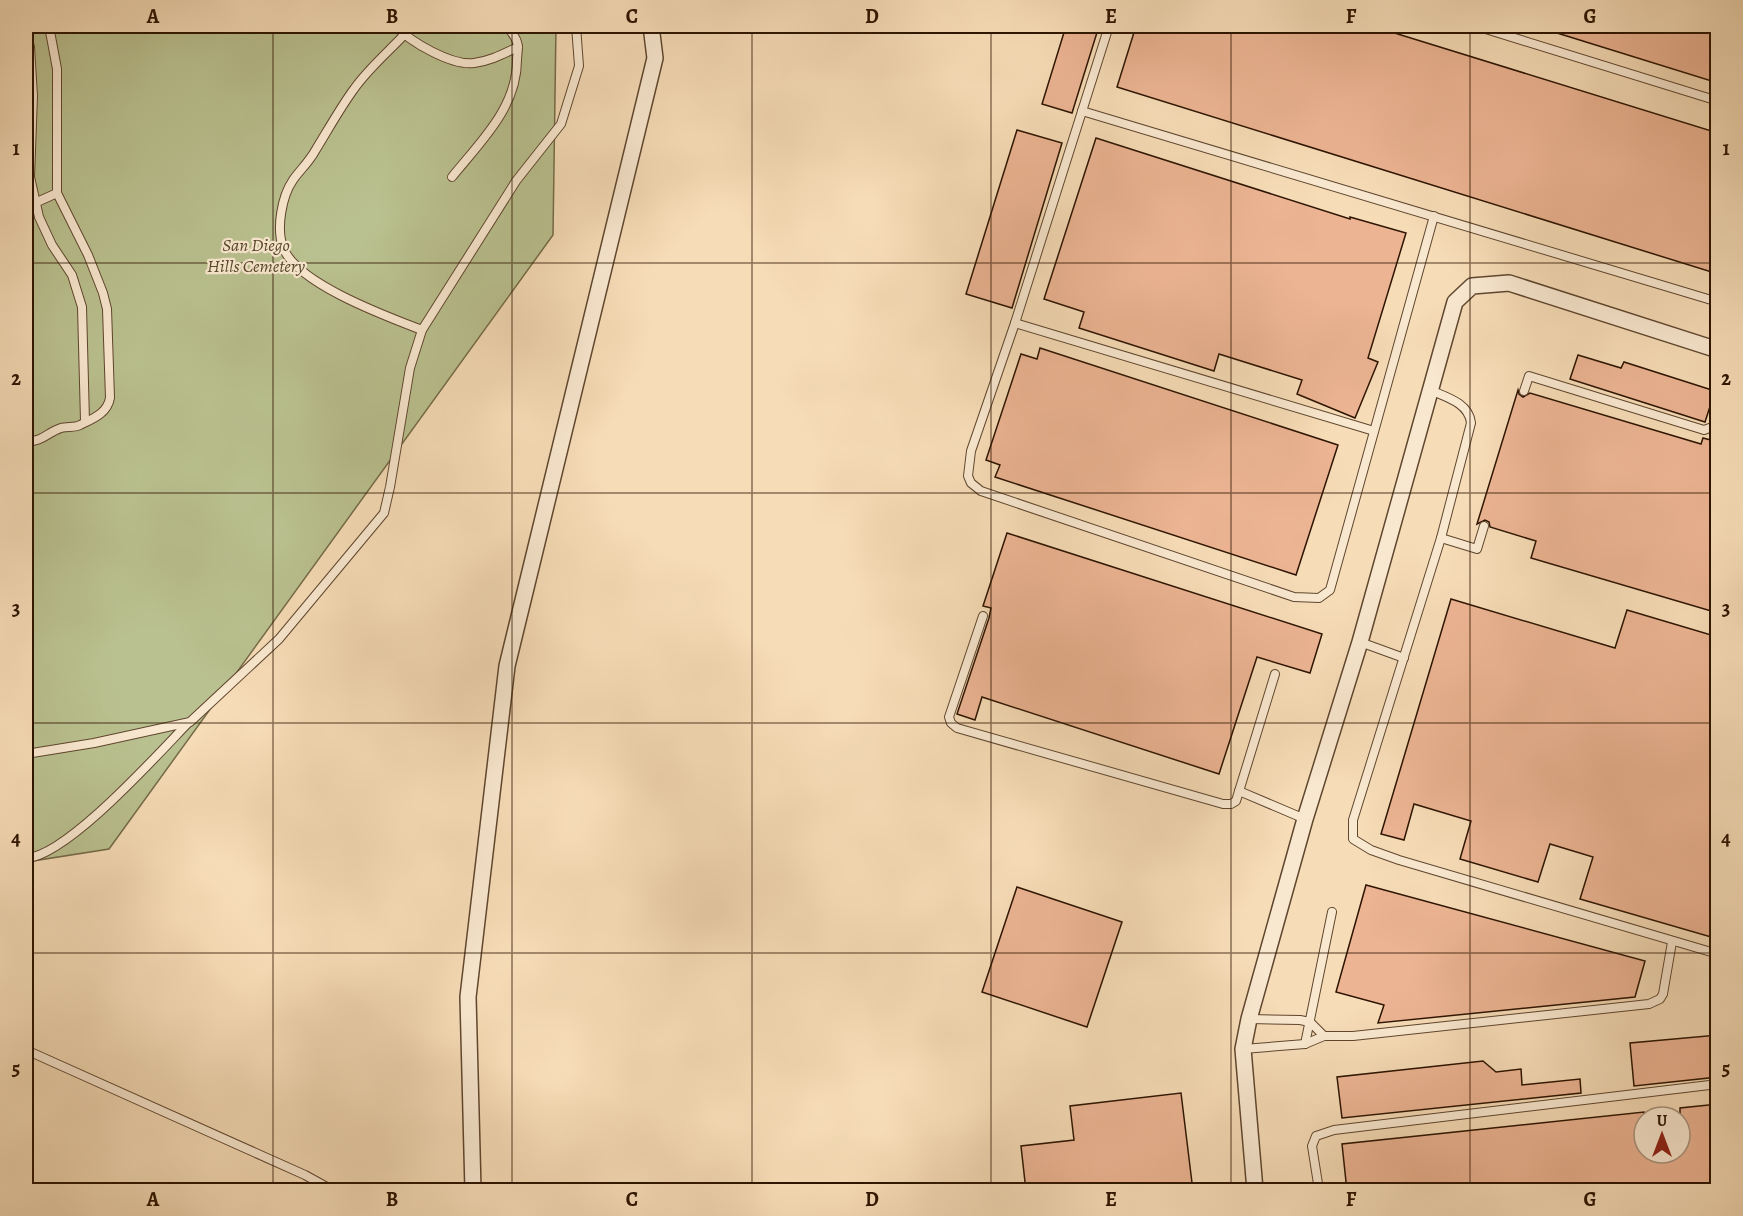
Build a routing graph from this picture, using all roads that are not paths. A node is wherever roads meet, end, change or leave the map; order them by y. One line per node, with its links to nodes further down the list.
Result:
1 (49, 26): 14 (lane)
2 (396, 26): 9 (lane)
3 (507, 26): 10 (lane)
4 (576, 26): 20 (lane)
5 (651, 26): 50 (street)
6 (1109, 26): 12 (lane)
7 (1476, 26): 11 (lane)
8 (26, 33): 15 (lane)
9 (404, 35): 10 (lane); 20 (lane)
10 (518, 47): 13 (lane)
11 (1718, 101)
12 (1082, 111): 17 (lane); 19 (lane)
13 (452, 177)
14 (57, 193): 15 (lane); 24 (lane)
15 (36, 202): 16 (lane); 24 (lane)
16 (26, 207)
17 (1434, 216): 18 (lane); 26 (lane)
18 (1718, 302)
19 (1015, 323): 26 (lane); 26 (lane)
20 (422, 330): 34 (lane)
21 (1718, 350): 22 (street)
22 (1430, 390): 29 (lane); 31 (street)
23 (1524, 391): 25 (lane)
24 (85, 421): 27 (lane)
25 (1718, 425)
26 (1374, 431)
27 (26, 441)
28 (1484, 526): 29 (lane)
29 (1441, 538): 32 (lane)
30 (983, 616): 36 (lane)
31 (1360, 642): 32 (lane); 37 (street)
32 (1404, 658): 40 (lane)
33 (1275, 674): 36 (lane)
34 (190, 722): 35 (lane); 38 (lane)
35 (26, 754)
36 (1239, 791): 37 (lane)
37 (1305, 819): 42 (street)
38 (26, 858)
39 (1332, 912): 43 (lane)
40 (1672, 942): 41 (lane); 44 (lane)
41 (1718, 954)
42 (1249, 1019): 43 (lane); 46 (street)
43 (1310, 1022): 44 (lane); 45 (lane)
44 (1324, 1036): 45 (lane)
45 (1305, 1044): 46 (lane)
46 (1243, 1049): 51 (street)
47 (26, 1050): 49 (lane)
48 (1718, 1084): 52 (lane)
49 (329, 1191)
50 (473, 1191)
51 (1255, 1191)
52 (1319, 1191)

